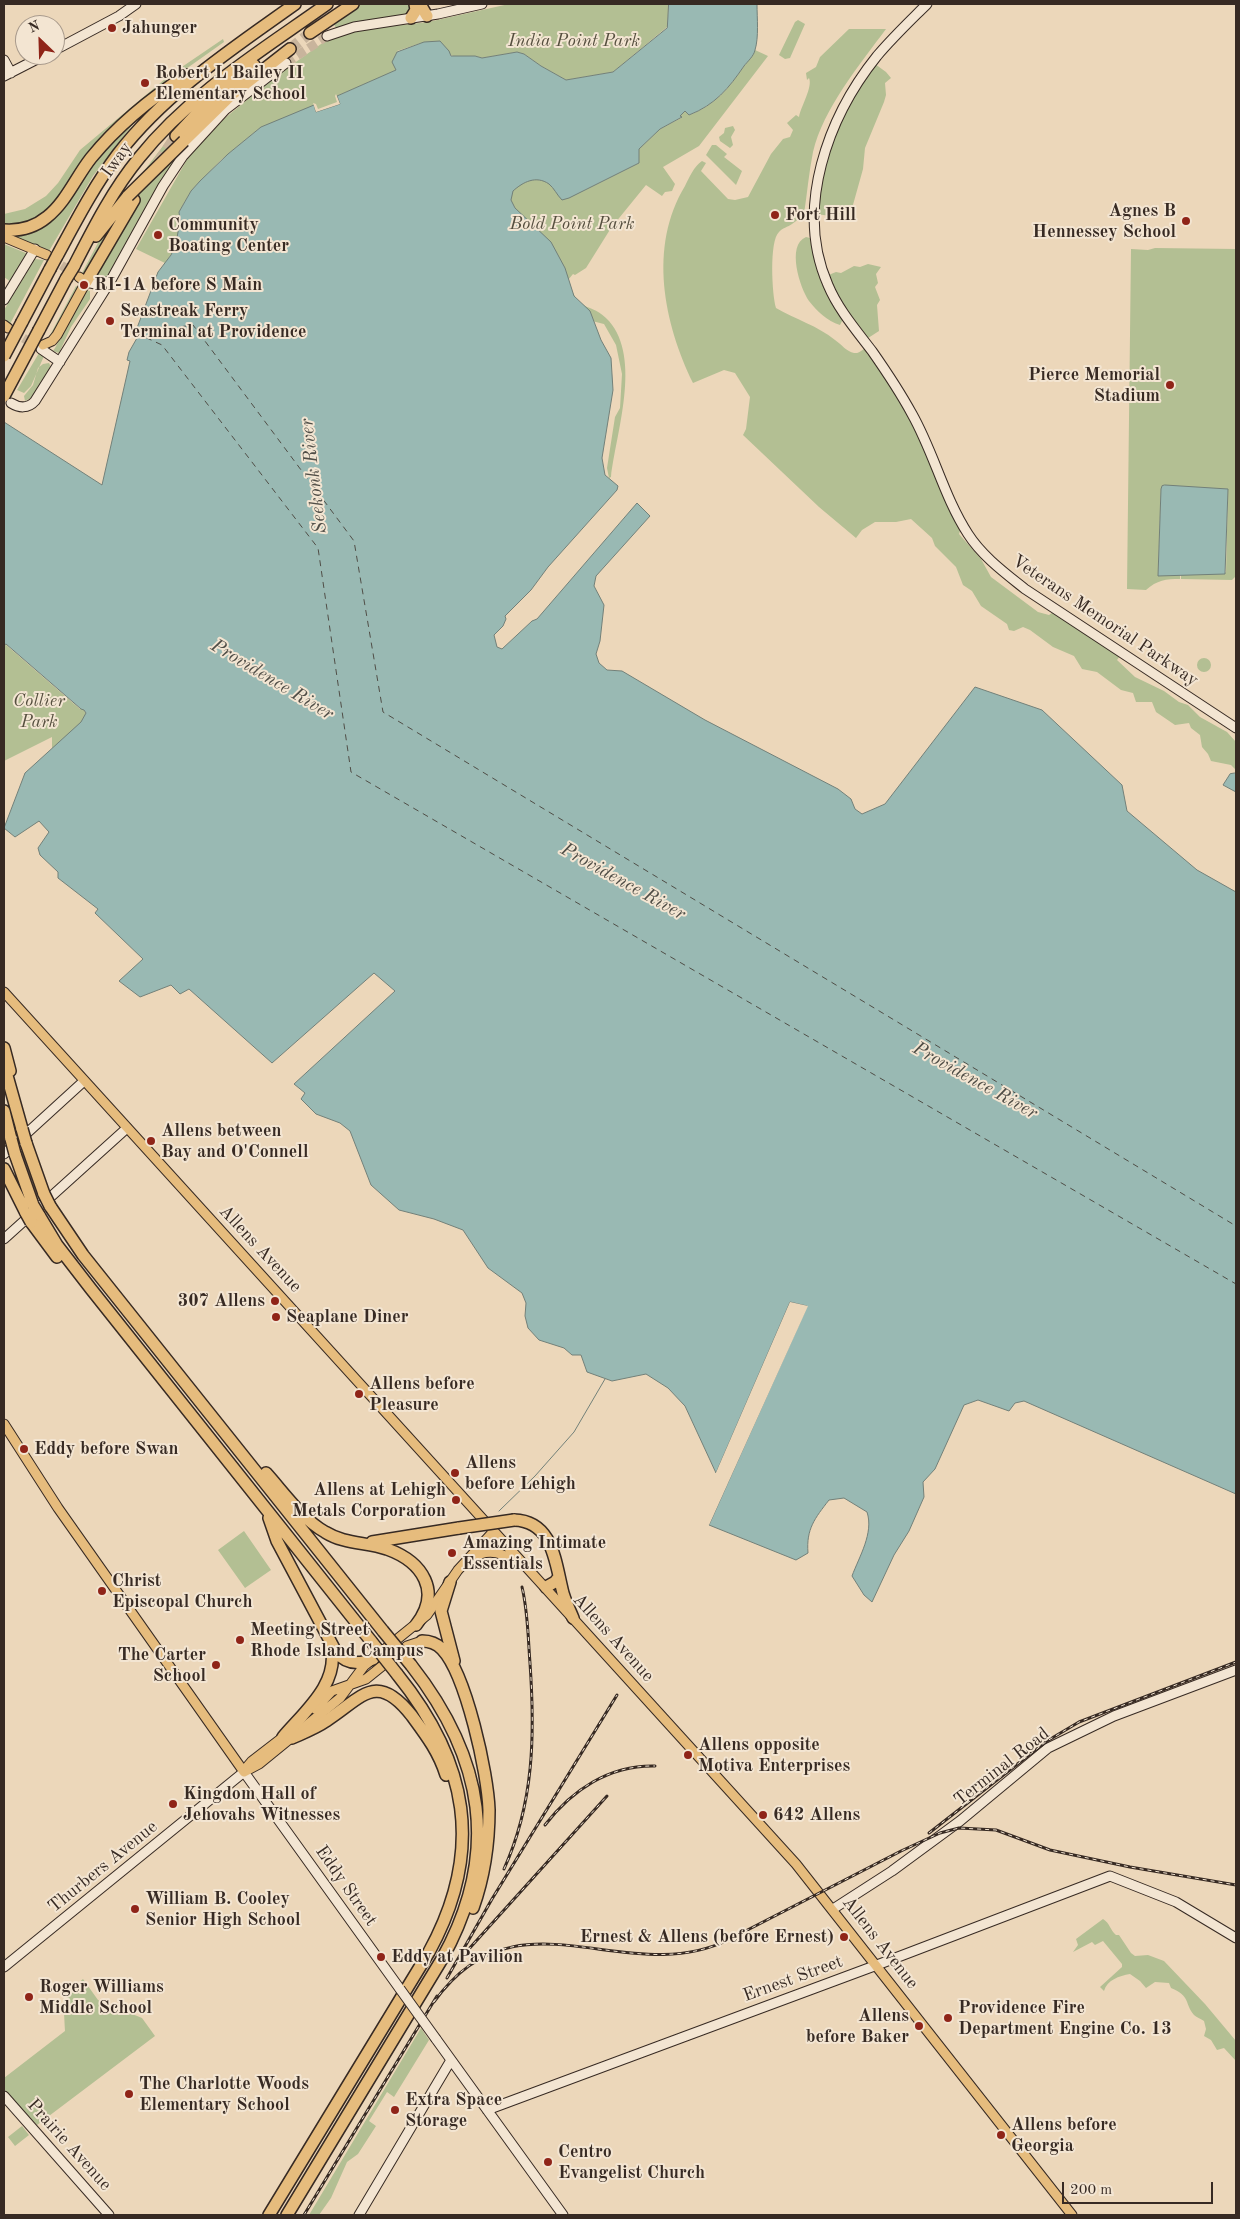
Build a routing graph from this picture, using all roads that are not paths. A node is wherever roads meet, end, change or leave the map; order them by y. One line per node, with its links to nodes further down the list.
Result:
1 (136, 4): 14 (street)
2 (295, 4): 13 (highway, Iway)
3 (328, 4): 20 (highway); 26 (highway, Iway)
4 (353, 4): 11 (highway)
5 (414, 4): 10 (highway)
6 (420, 4): 9 (highway)
7 (482, 4): 9 (street)
8 (927, 4): 34 (street, Veterans Memorial Parkway)
9 (428, 16): 10 (street)
10 (411, 18): 12 (street)
11 (310, 33)
12 (326, 36)
13 (242, 42): 22 (highway); 25 (highway, Iway)
14 (65, 45)
15 (290, 49): 20 (highway)
16 (4, 60): 19 (street)
17 (286, 63): 28 (street)
18 (25, 65): 19 (street)
19 (7, 74)
20 (180, 138): 21 (highway, bridge)
21 (131, 198): 26 (highway); 27 (highway)
22 (4, 230)
23 (4, 237): 24 (main road)
24 (35, 249): 25 (main road); 29 (street)
25 (52, 256): 31 (highway, Iway, bridge)
26 (74, 266): 33 (highway, Iway, bridge)
27 (83, 279): 28 (street); 30 (main road)
28 (111, 280): 32 (street)
29 (4, 300)
30 (42, 347): 32 (street)
31 (4, 356)
32 (60, 362): 33 (street)
33 (7, 400)
34 (1236, 728)
35 (4, 992): 38 (main road, Allens Avenue)
36 (4, 1048): 39 (highway)
37 (4, 1065): 39 (highway)
38 (84, 1081): 41 (main road, Allens Avenue); 42 (street)
39 (13, 1092): 47 (highway, bridge)
40 (4, 1111): 42 (highway, bridge)
41 (127, 1128): 45 (street); 49 (main road, Allens Avenue)
42 (9, 1154): 44 (highway)
43 (4, 1169): 44 (highway)
44 (32, 1214): 48 (highway)
45 (4, 1239)
46 (4, 1424): 65 (main road, Eddy Street)
47 (230, 1438): 50 (highway); 71 (highway, bridge)
48 (267, 1510): 58 (highway); 70 (highway, bridge)
49 (494, 1531): 51 (main road, Thurbers Avenue); 52 (main road, Allens Avenue)
50 (350, 1542): 53 (highway, bridge); 57 (highway)
51 (463, 1564): 52 (main road); 54 (main road, Thurbers Avenue)
52 (529, 1569): 55 (main road, Allens Avenue)
53 (559, 1577): 55 (highway); 56 (highway)
54 (450, 1582): 57 (main road, Thurbers Avenue); 62 (highway)
55 (546, 1587): 56 (main road, Allens Avenue)
56 (573, 1618): 66 (main road, Allens Avenue)
57 (416, 1625): 60 (main road, Thurbers Avenue)
58 (326, 1635): 60 (highway); 64 (highway)
59 (422, 1640): 62 (highway); 63 (main road, Thurbers Avenue)
60 (373, 1659): 63 (main road, Thurbers Avenue)
61 (1236, 1670): 66 (street, Terminal Road)
62 (458, 1678): 71 (highway)
63 (350, 1684): 64 (main road, Thurbers Avenue)
64 (287, 1737): 65 (main road, Thurbers Avenue); 70 (highway)
65 (244, 1772): 69 (street, Thurbers Avenue); 70 (street, Eddy Street)
66 (833, 1909): 68 (main road, Allens Avenue)
67 (1236, 1938): 68 (street, Ernest Street)
68 (877, 1965): 74 (street, Ernest Street); 80 (main road, Allens Avenue)
69 (4, 1966)
70 (405, 1986): 72 (street, Eddy Street, bridge); 76 (highway)
71 (419, 1998): 77 (highway)
72 (451, 2060): 74 (street, Eddy Street); 78 (street)
73 (4, 2096): 75 (street, Prairie Avenue)
74 (487, 2110): 79 (street, Eddy Street)
75 (109, 2215)
76 (269, 2215)
77 (287, 2215)
78 (359, 2215)
79 (563, 2215)
80 (1072, 2215)

